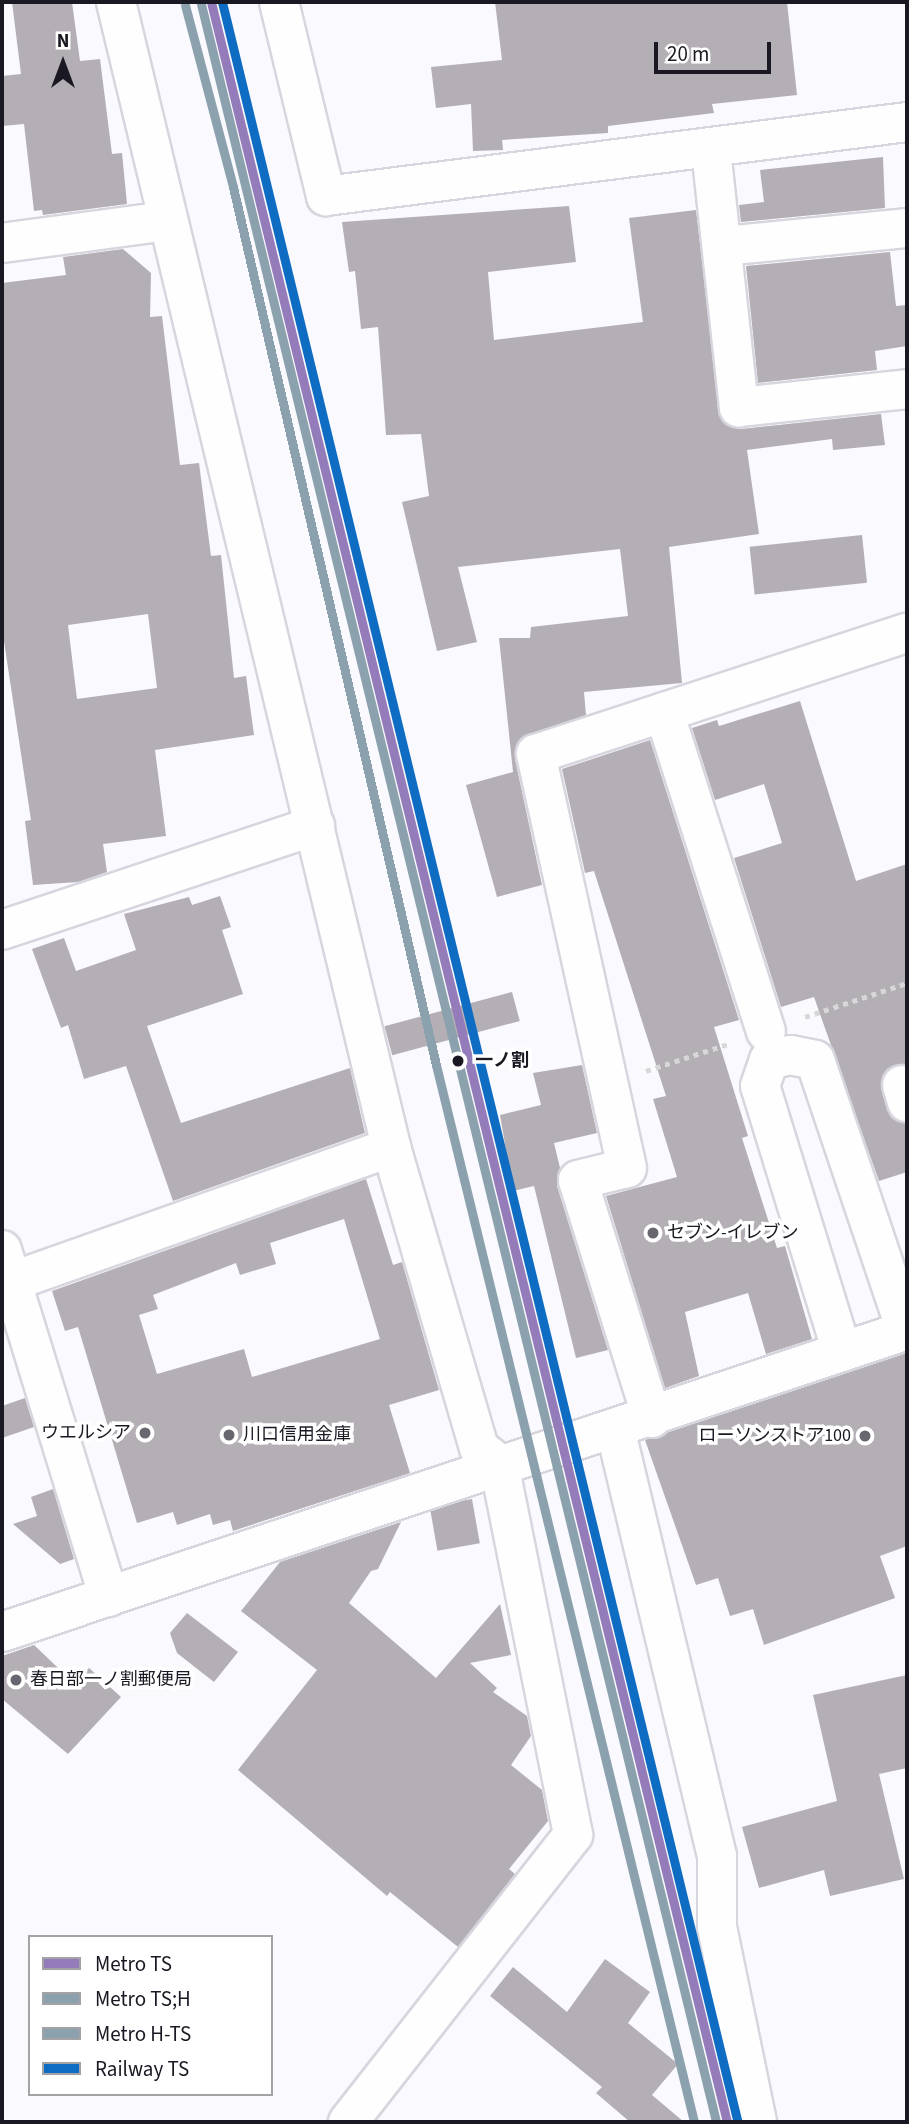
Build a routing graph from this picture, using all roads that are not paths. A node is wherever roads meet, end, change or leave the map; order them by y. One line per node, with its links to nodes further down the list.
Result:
1 (116, 2): 5 (street)
2 (279, 2): 4 (street)
3 (907, 122): 4 (street)
4 (711, 149): 8 (street)
5 (166, 221): 7 (street); 12 (street)
6 (907, 228): 8 (street)
7 (2, 243)
8 (724, 246): 9 (street)
9 (907, 389)
10 (907, 633): 11 (street)
11 (664, 712): 14 (street); 19 (street)
12 (315, 826): 13 (street); 15 (street)
13 (2, 930)
14 (765, 1031)
15 (391, 1147): 16 (street); 21 (street)
16 (5, 1272): 22 (street)
17 (907, 1331): 18 (street); 18 (street)
18 (842, 1352): 19 (street)
19 (652, 1418): 20 (street)
20 (615, 1428): 21 (street); 25 (street)
21 (499, 1464): 22 (street); 24 (street)
22 (109, 1597): 23 (street)
23 (2, 1632)
24 (348, 2122)
25 (757, 2122)

